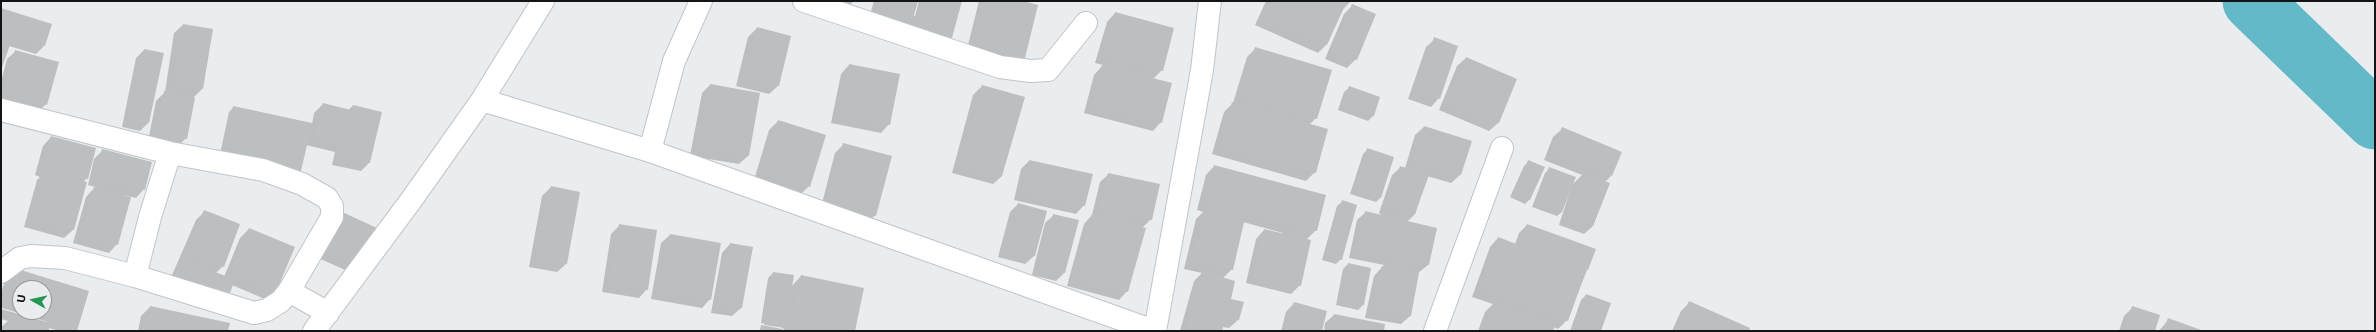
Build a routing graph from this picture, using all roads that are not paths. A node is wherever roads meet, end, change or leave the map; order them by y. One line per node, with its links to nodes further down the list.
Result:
1 (543, 1): 6 (street)
2 (701, 1): 9 (street)
3 (804, 1): 5 (street)
4 (1210, 1): 16 (street)
5 (1086, 23)
6 (482, 100): 9 (street); 14 (street)
7 (1, 110): 10 (street)
8 (1502, 148): 17 (street)
9 (650, 151): 16 (street)
10 (170, 153): 12 (street); 13 (street)
11 (1, 272): 12 (street)
12 (135, 276): 13 (street)
13 (289, 291): 14 (street)
14 (328, 313): 15 (street)
15 (314, 331)
16 (1155, 331)
17 (1435, 331)

